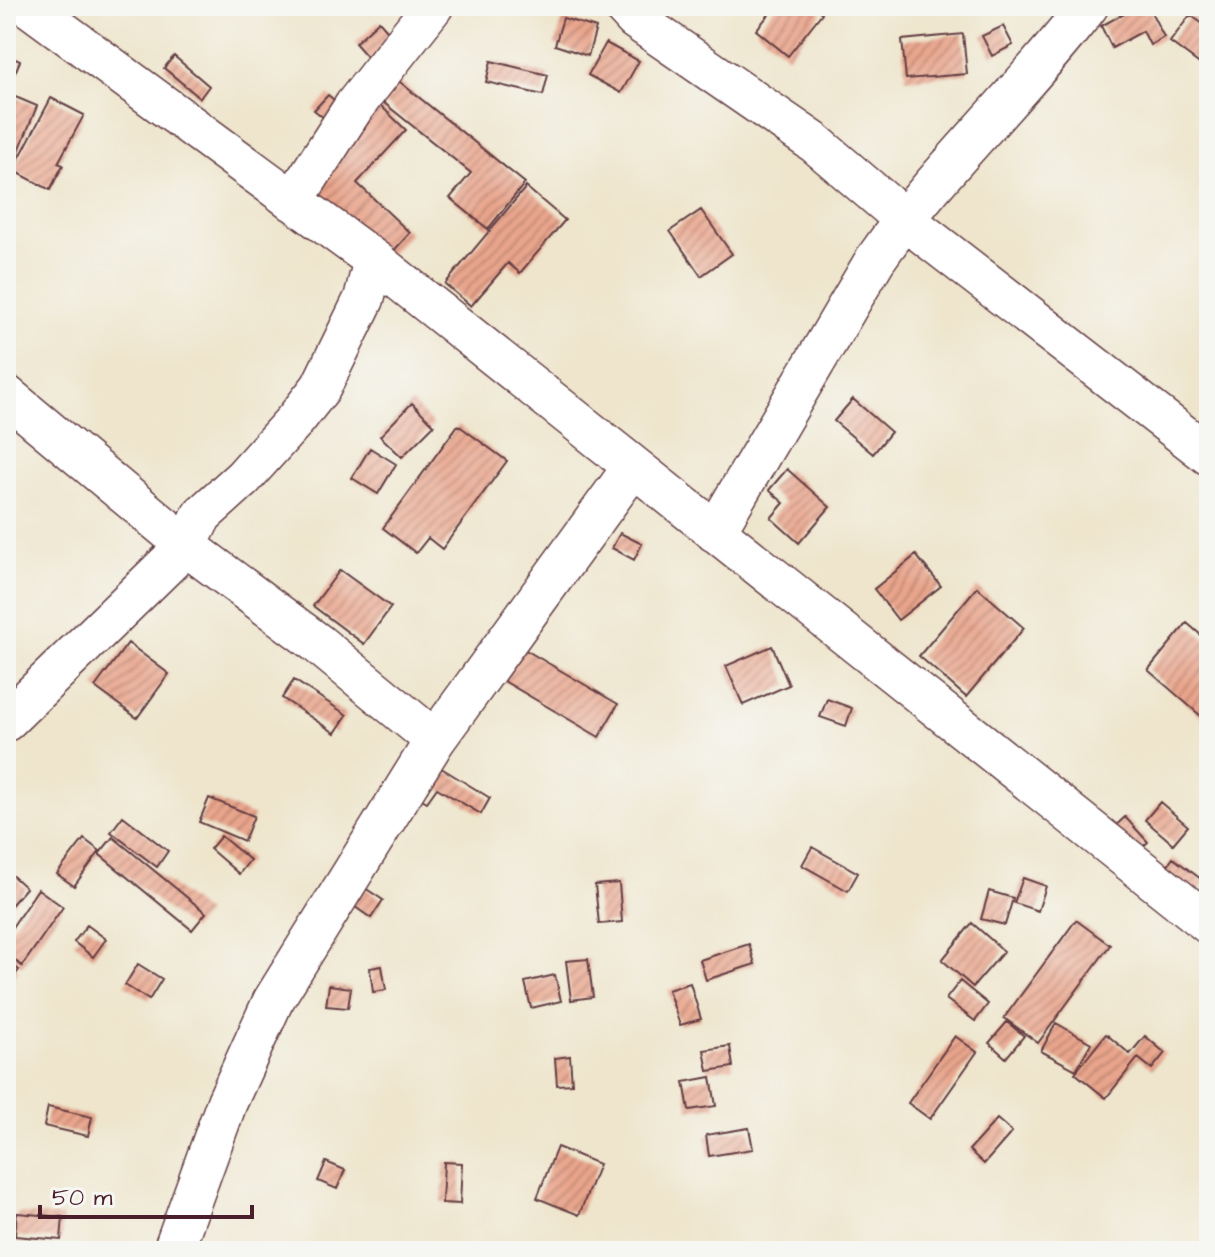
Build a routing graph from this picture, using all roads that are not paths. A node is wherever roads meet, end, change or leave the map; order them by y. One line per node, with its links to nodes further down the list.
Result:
1 (28, 6): 5 (street)
2 (433, 6): 5 (street)
3 (1088, 6): 6 (street)
4 (634, 10): 6 (street)
5 (293, 201): 7 (street)
6 (904, 219): 9 (street); 11 (street)
7 (374, 260): 10 (street); 12 (street)
8 (6, 395): 12 (street)
9 (1209, 455)
10 (633, 467): 11 (street); 14 (street)
11 (715, 532): 15 (street)
12 (187, 545): 13 (street); 14 (street)
13 (6, 721)
14 (435, 740): 16 (street)
15 (1209, 924)
16 (173, 1251)

